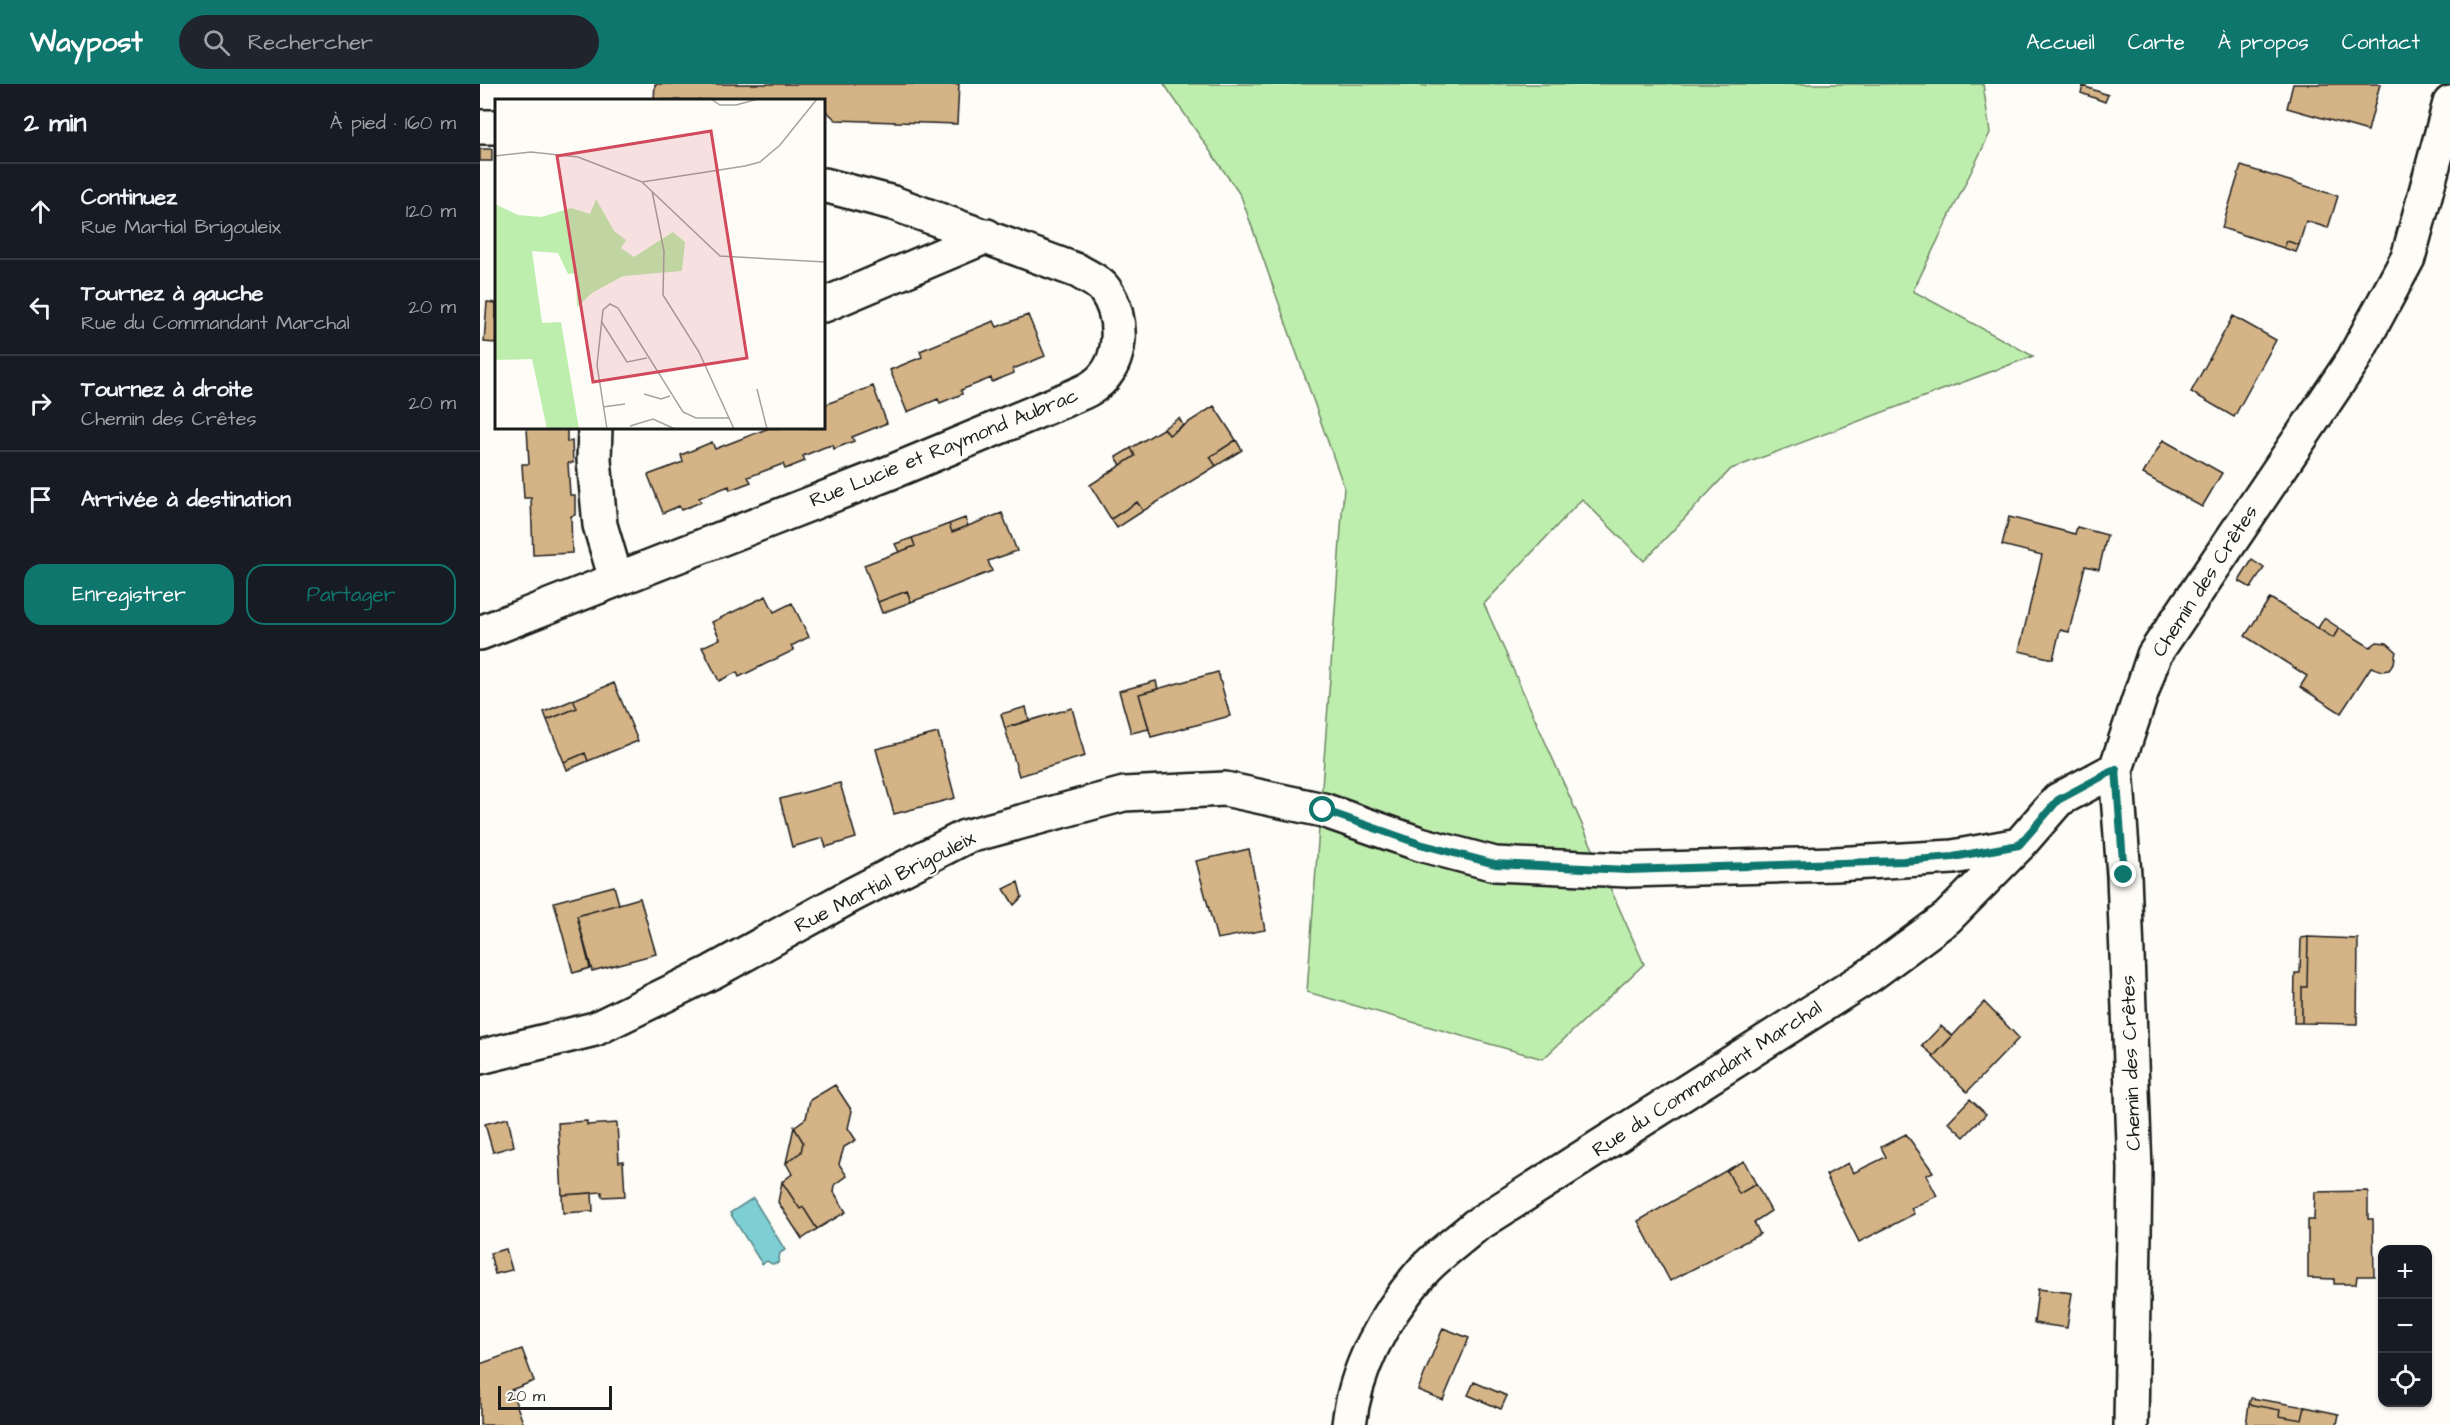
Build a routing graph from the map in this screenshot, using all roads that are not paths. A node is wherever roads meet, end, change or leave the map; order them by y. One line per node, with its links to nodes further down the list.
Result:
1 (2450, 103): 8 (street, Chemin des Crêtes)
2 (825, 185): 3 (street, Rue Lucie et Raymond Aubrac)
3 (987, 236): 4 (street); 6 (street, Rue Lucie et Raymond Aubrac)
4 (825, 304)
5 (595, 429): 6 (street)
6 (616, 579): 7 (street, Rue Lucie et Raymond Aubrac)
7 (480, 633)
8 (2116, 769): 9 (street, Rue du Commandant Marchal); 12 (street, Chemin des Crêtes)
9 (2019, 845): 10 (street, Rue Martial Brigouleix); 11 (street, Rue du Commandant Marchal)
10 (480, 1057)
11 (1349, 1425)
12 (2131, 1425)

